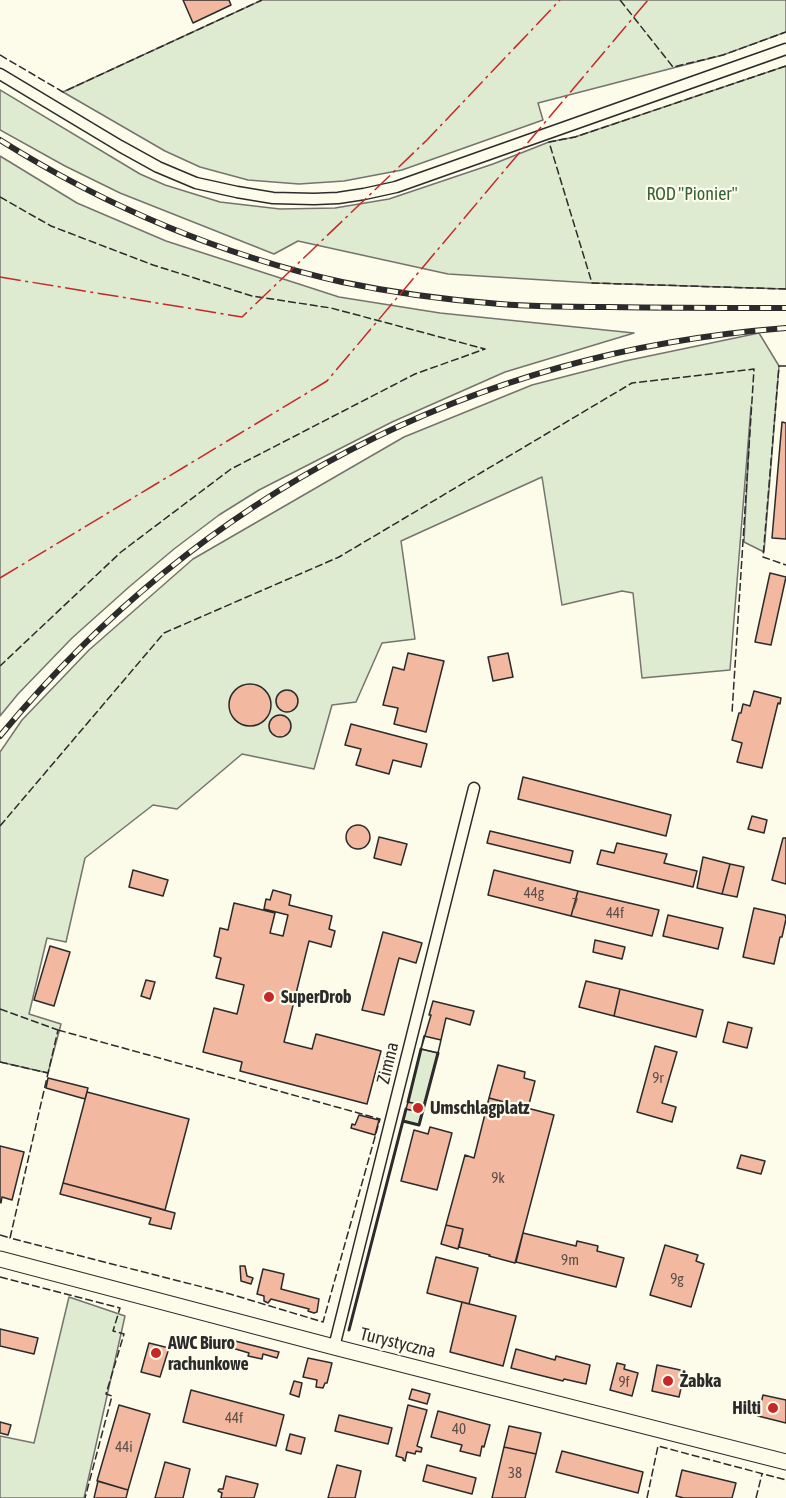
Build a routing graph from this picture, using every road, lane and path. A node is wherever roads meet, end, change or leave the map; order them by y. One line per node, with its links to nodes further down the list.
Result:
1 (786, 49): 2 (street)
2 (0, 74)
3 (474, 788): 5 (street, Zimna)
4 (0, 1259): 5 (main road, Turystyczna)
5 (334, 1347): 6 (main road, Turystyczna)
6 (786, 1462)

